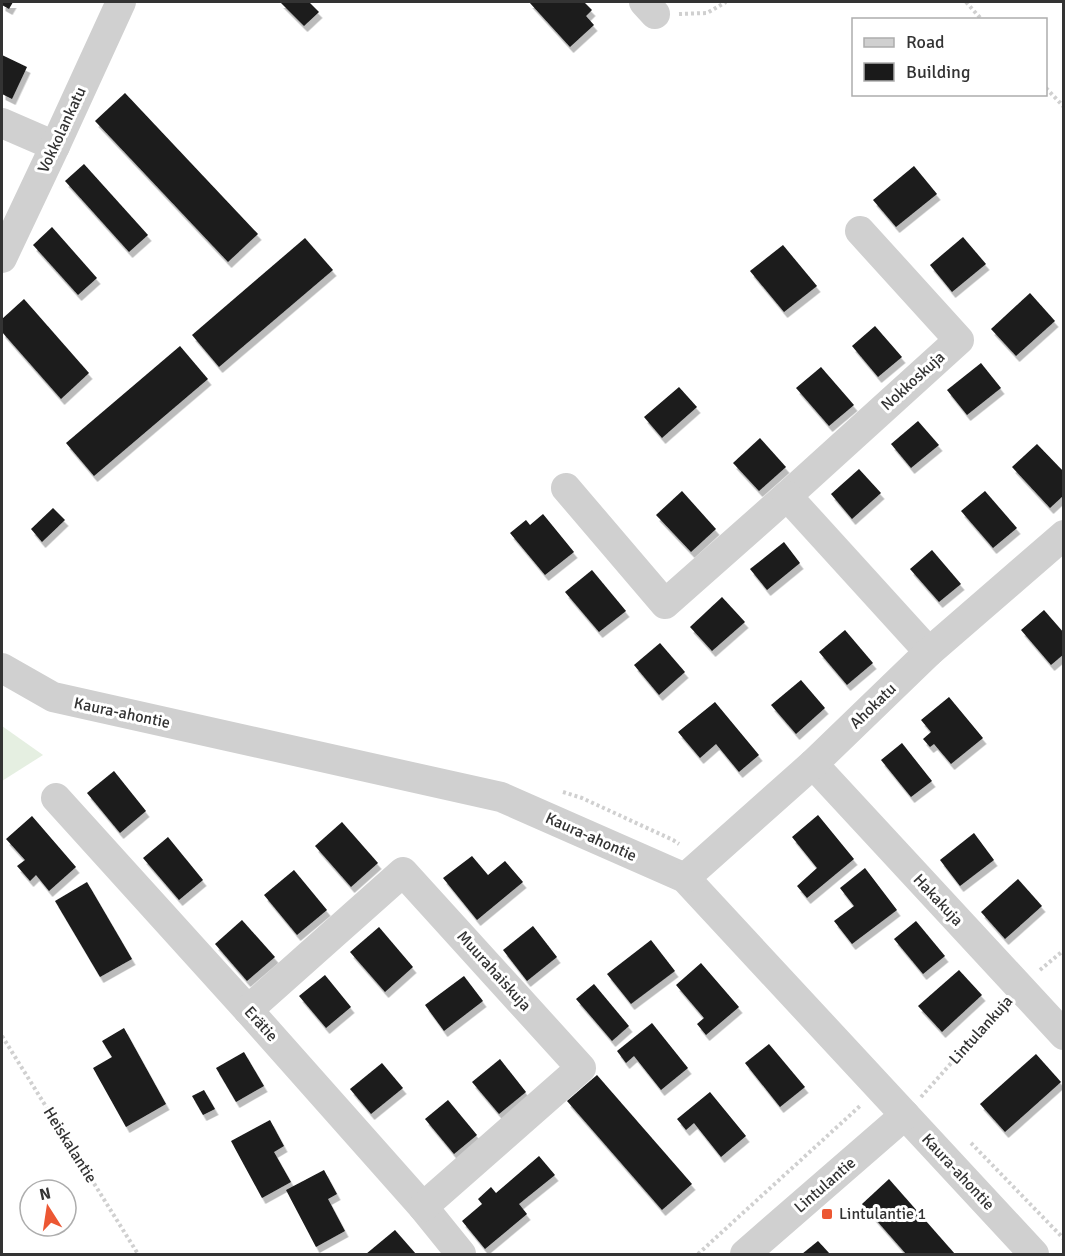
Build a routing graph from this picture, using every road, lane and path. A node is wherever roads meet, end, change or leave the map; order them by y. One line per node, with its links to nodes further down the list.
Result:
1 (121, 2): 9 (street, Vokkolankatu)
2 (726, 2): 4 (path)
3 (966, 2): 5 (path)
4 (650, 8)
5 (980, 18)
6 (1047, 89): 7 (path)
7 (1064, 107)
8 (2, 123): 9 (street)
9 (55, 147): 11 (street, Vokkolankatu)
10 (860, 231): 13 (street, Nokkoskuja)
11 (2, 258)
12 (566, 488): 13 (street, Nokkoskuja)
13 (787, 496): 15 (street)
14 (1064, 535): 15 (street, Ahokatu)
15 (929, 652): 17 (street, Ahokatu)
16 (2, 668): 19 (street, Kaura-ahontie)
17 (813, 764): 19 (street, Ahokatu); 21 (street, Hakakuja)
18 (56, 798): 22 (street, Erätie)
19 (685, 878): 25 (street, Kaura-ahontie)
20 (1064, 950): 21 (path, Lintulankuja)
21 (1019, 988): 23 (street, Hakakuja); 25 (path, Lintulankuja)
22 (248, 1010): 26 (street, Erätie); 26 (street, Muurahaiskuja)
23 (1064, 1035)
24 (2, 1036): 27 (path, Heiskalantie)
25 (896, 1122): 29 (path); 30 (street, Lintulantie); 31 (street, Kaura-ahontie)
26 (423, 1207): 28 (street, Erätie)
27 (138, 1254)
28 (461, 1254)
29 (698, 1254)
30 (745, 1254)
31 (1035, 1254)

